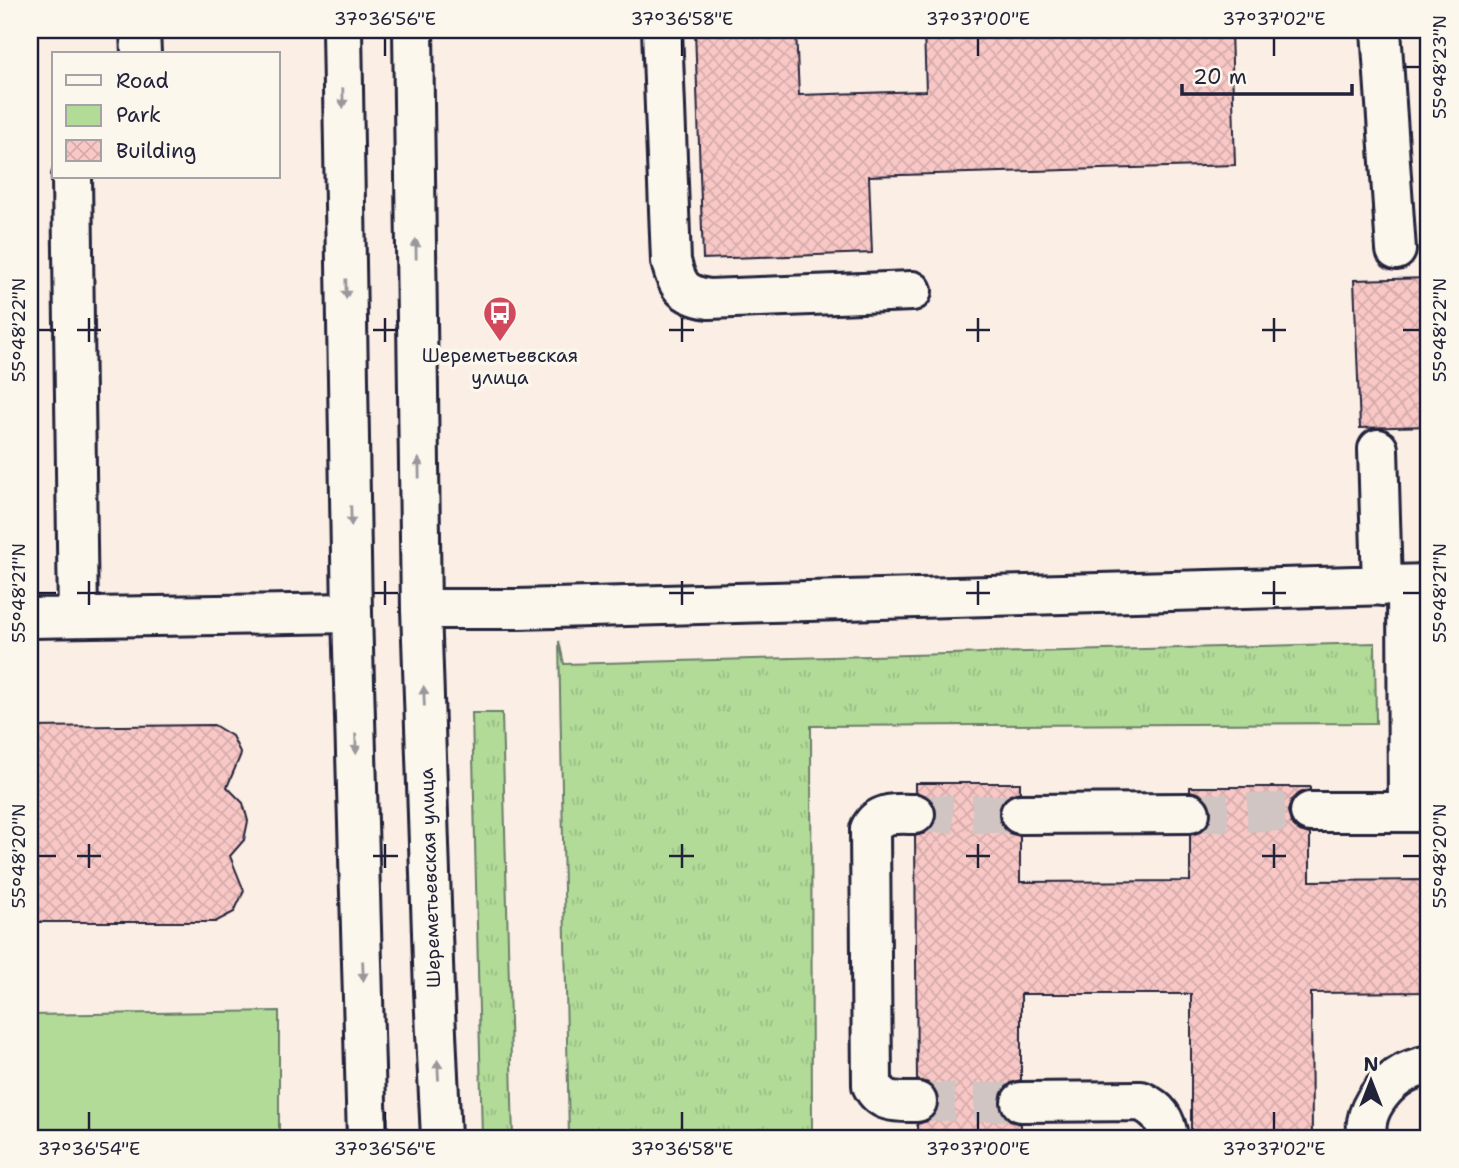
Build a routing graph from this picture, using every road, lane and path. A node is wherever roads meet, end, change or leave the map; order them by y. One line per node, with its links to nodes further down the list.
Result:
1 (140, 30): 6 (main road)
2 (342, 30): 13 (main road, one-way to 13)
3 (412, 30): 12 (main road, Шереметьевская улица, one-way to 3)
4 (662, 30): 9 (main road)
5 (1381, 30): 8 (main road)
6 (141, 52)
7 (72, 178): 14 (main road)
8 (1395, 250)
9 (912, 291)
10 (1378, 449): 11 (main road)
11 (1406, 585): 12 (main road); 17 (main road)
12 (421, 609): 25 (main road, Шереметьевская улица, one-way to 12)
13 (352, 613): 14 (main road); 24 (main road, one-way to 24)
14 (78, 617): 15 (main road)
15 (30, 618)
16 (1310, 812): 17 (main road)
17 (1418, 812)
18 (1190, 813): 20 (main road)
19 (915, 814): 22 (main road)
20 (1020, 814)
21 (1429, 1065): 27 (main road)
22 (917, 1102)
23 (1021, 1102): 26 (main road)
24 (367, 1138)
25 (441, 1138)
26 (1168, 1138)
27 (1367, 1138)

